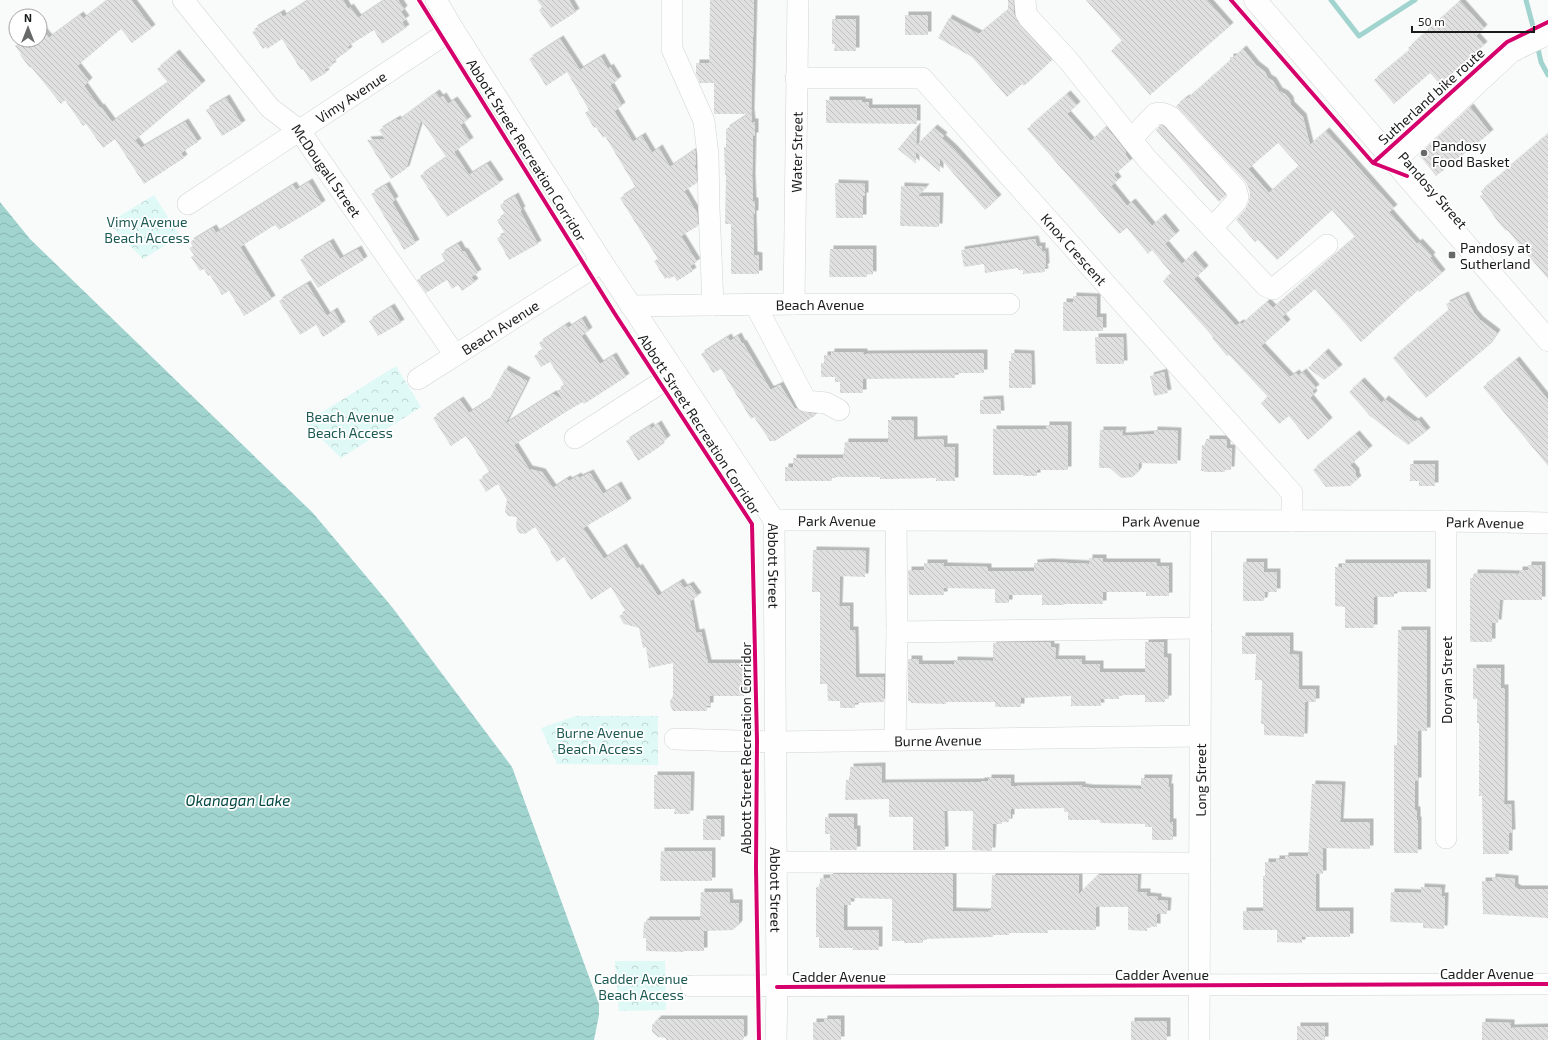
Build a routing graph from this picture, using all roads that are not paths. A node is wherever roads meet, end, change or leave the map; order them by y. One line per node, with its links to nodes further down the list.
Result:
1 (183, 0): 10 (street, McDougall Street)
2 (436, 0): 7 (street, Abbott Street)
3 (672, 0): 20 (street)
4 (798, 0): 9 (street, Water Street)
5 (1025, 0): 11 (street)
6 (1255, 0): 12 (main road, Pandosy Street)
7 (453, 29): 10 (street, Vimy Avenue); 16 (street, Abbott Street)
8 (1548, 34): 12 (street)
9 (796, 78): 18 (street, Water Street); 31 (street, Knox Crescent)
10 (299, 130): 13 (street, Vimy Avenue); 23 (street, McDougall Street)
11 (1131, 139): 14 (street); 14 (street)
12 (1394, 162): 22 (main road, Pandosy Street)
13 (188, 204)
14 (1212, 228): 15 (street)
15 (1327, 245)
16 (602, 262): 21 (street, Abbott Street); 23 (street, Beach Avenue)
17 (755, 304): 18 (street, Beach Avenue); 20 (street, Beach Avenue); 26 (street)
18 (794, 304): 19 (street, Beach Avenue)
19 (1009, 304)
20 (713, 305): 21 (street, Beach Avenue)
21 (631, 306): 24 (street, Abbott Street)
22 (1548, 340)
23 (455, 355): 25 (street, Beach Avenue)
24 (676, 373): 27 (street); 28 (street, Abbott Street)
25 (418, 379)
26 (839, 410)
27 (575, 438)
28 (774, 520): 29 (street, Park Avenue); 39 (street, Abbott Street)
29 (896, 520): 30 (street, Park Avenue); 35 (street)
30 (1201, 521): 31 (street, Park Avenue); 34 (street, Long Street)
31 (1292, 521): 32 (street, Park Avenue)
32 (1446, 521): 33 (street, Park Avenue); 40 (street, Doryan Street)
33 (1548, 523)
34 (1201, 628): 35 (street); 36 (street, Long Street)
35 (897, 632): 38 (street)
36 (1200, 736): 38 (street, Burne Avenue); 42 (street, Long Street)
37 (675, 739): 39 (street, Burne Avenue)
38 (895, 740): 39 (street, Burne Avenue)
39 (776, 742): 41 (street, Abbott Street)
40 (1446, 838)
41 (777, 862): 42 (street); 46 (street, Abbott Street)
42 (1200, 863): 44 (street, Long Street)
43 (1548, 984): 44 (street, Cadder Avenue)
44 (1199, 985): 46 (street, Cadder Avenue); 48 (street, Long Street)
45 (691, 986): 46 (street, Cadder Avenue)
46 (777, 987): 47 (street, Abbott Street)
47 (776, 1040)
48 (1199, 1040)

